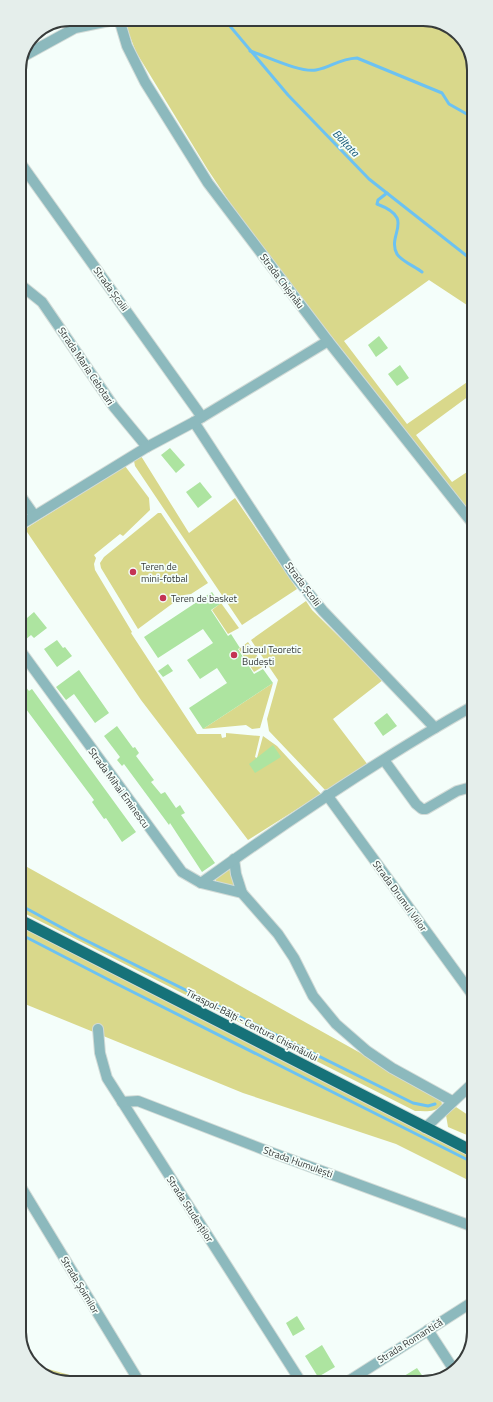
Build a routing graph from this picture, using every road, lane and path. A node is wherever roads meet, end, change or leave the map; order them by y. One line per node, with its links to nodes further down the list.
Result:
1 (85, 26): 3 (street, Strada Chișinău)
2 (121, 26): 6 (street, Strada Chișinău)
3 (29, 53)
4 (26, 171): 7 (street, Strada Școlii)
5 (26, 289): 8 (street, Strada Maria Cebotari)
6 (328, 341): 7 (street); 11 (street, Strada Chișinău)
7 (198, 420): 8 (street); 15 (street, Strada Școlii)
8 (147, 448): 10 (street)
9 (26, 504): 10 (street)
10 (34, 515): 12 (street)
11 (467, 516)
12 (26, 521)
13 (26, 658): 20 (street, Strada Mihai Eminescu)
14 (467, 709): 15 (street)
15 (435, 728): 16 (street)
16 (384, 760): 17 (street); 18 (street)
17 (467, 788)
18 (327, 795): 19 (street); 23 (street, Strada Drumul Viilor)
19 (234, 859): 20 (street); 21 (street)
20 (201, 883): 21 (street, Strada Mihai Eminescu)
21 (242, 893): 26 (street)
22 (26, 923): 28 (highway, Tiraspol-Bălţi - Centura Chișinăului)
23 (467, 987)
24 (98, 1029): 27 (street, Strada Studenților)
25 (467, 1088): 26 (street)
26 (452, 1101): 28 (street)
27 (122, 1102): 31 (street, Strada Humulești); 36 (street, Strada Studenților)
28 (425, 1128): 29 (highway, Tiraspol-Bălţi - Centura Chișinăului)
29 (467, 1149)
30 (26, 1195): 35 (street, Strada Șoimilor)
31 (467, 1224)
32 (467, 1305): 33 (street, Strada Romantică)
33 (428, 1330): 34 (street); 37 (street, Strada Romantică)
34 (451, 1366)
35 (136, 1376)
36 (297, 1376)
37 (356, 1376)

